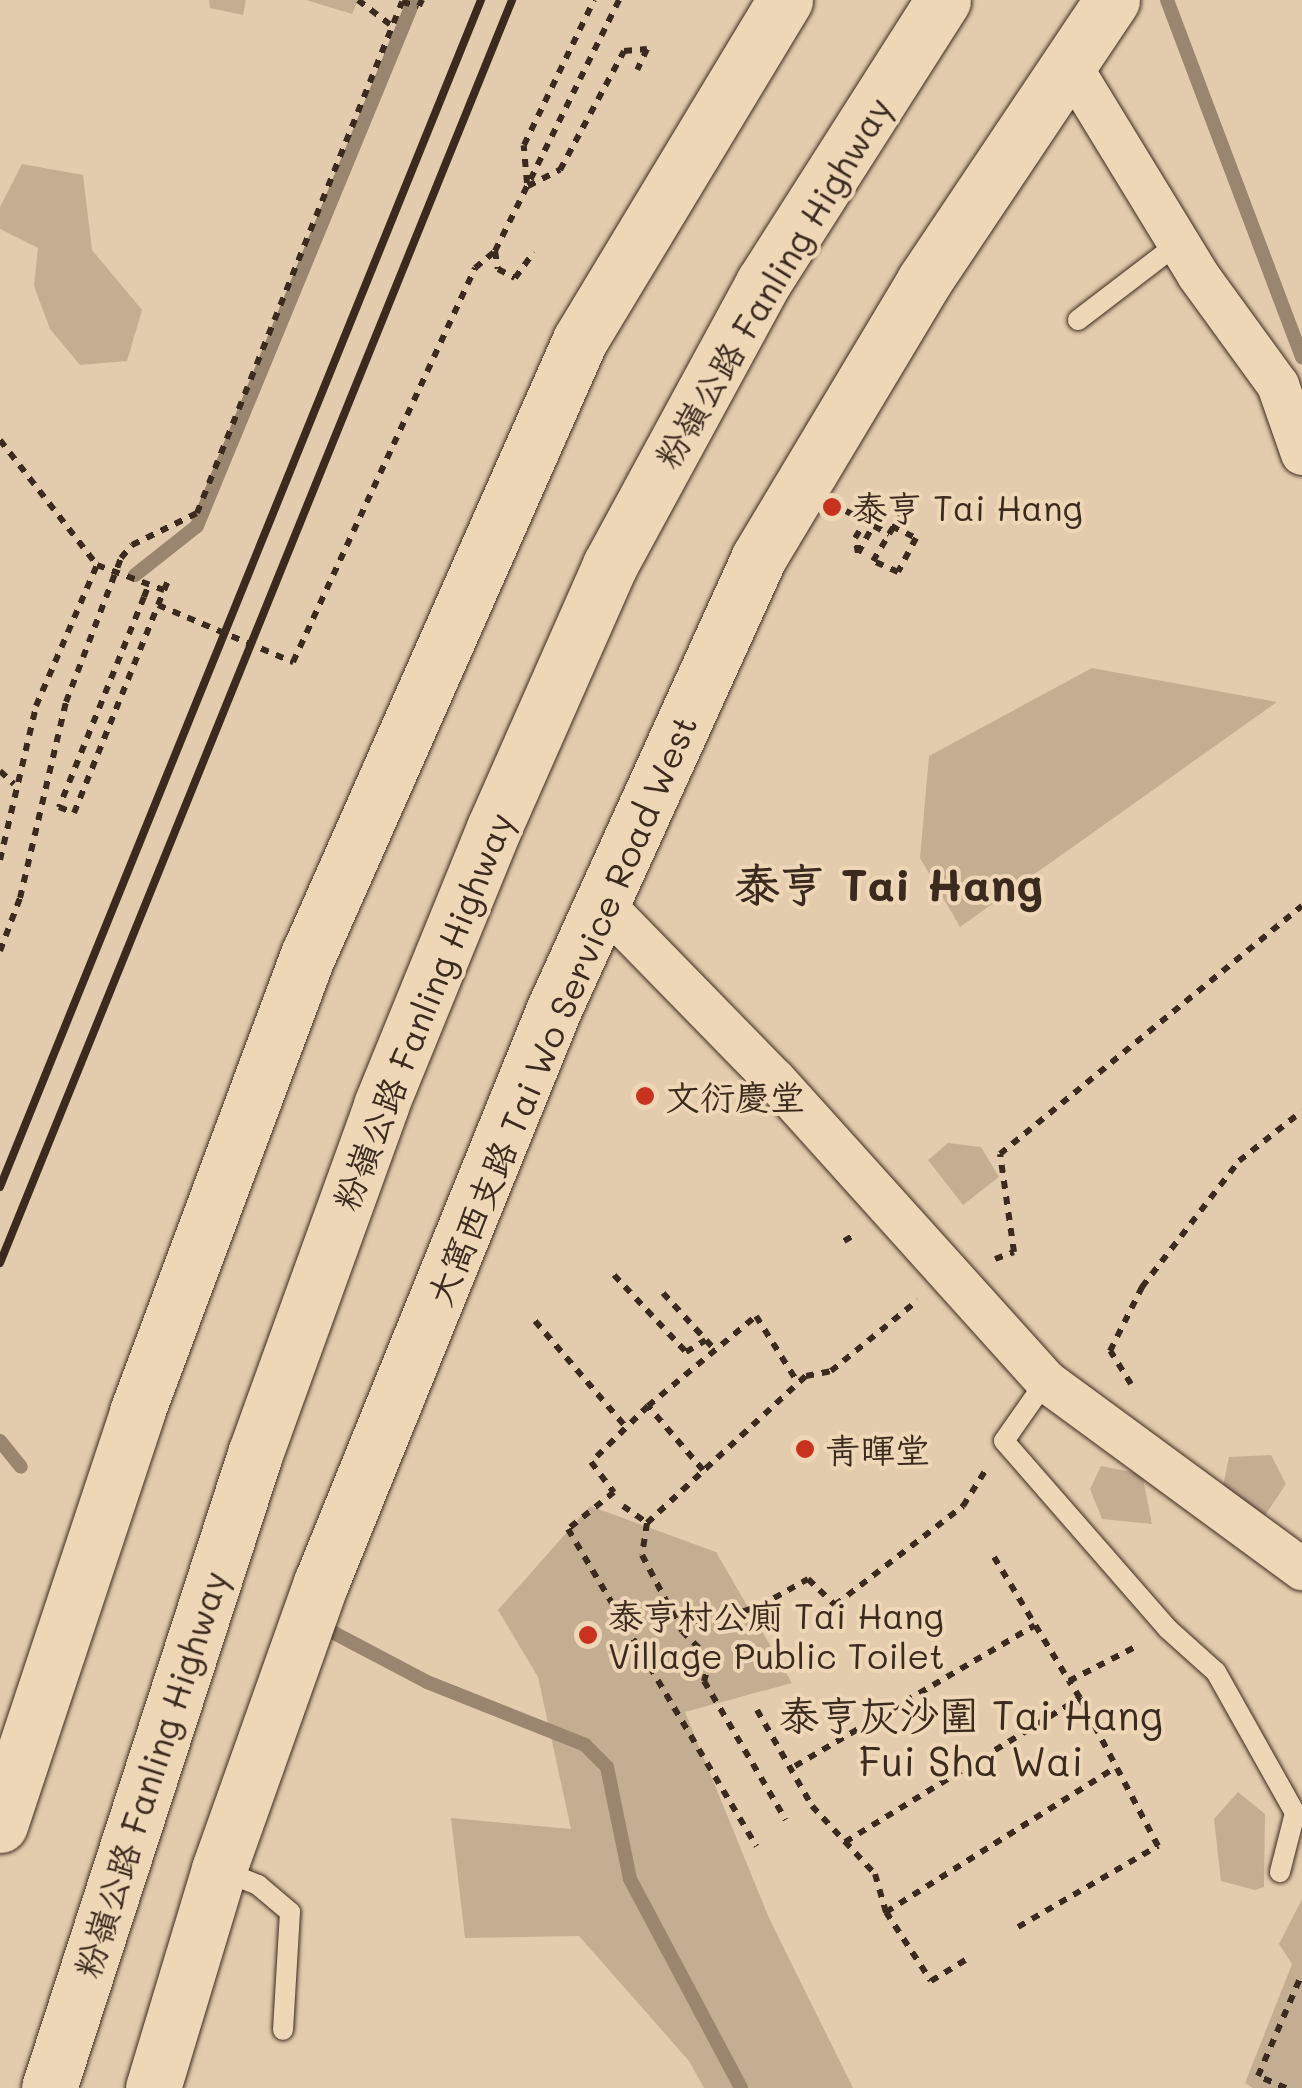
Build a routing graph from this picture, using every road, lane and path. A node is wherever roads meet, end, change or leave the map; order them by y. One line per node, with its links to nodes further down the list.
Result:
1 (358, 0): 9 (path)
2 (422, 0): 8 (path)
3 (594, 0): 12 (path)
4 (620, 0): 12 (path)
5 (784, 0): 60 (main road)
6 (943, 0): 70 (main road, 粉嶺公路 Fanling Highway)
7 (1112, 0): 10 (main road, 大窩西支路 Tai Wo Service Road West)
8 (401, 1): 9 (path)
9 (392, 26): 24 (path)
10 (1067, 60): 13 (street); 30 (main road, 大窩西支路 Tai Wo Service Road West)
11 (637, 70): 12 (path)
12 (527, 186): 14 (path)
13 (1180, 242): 16 (lane); 18 (street)
14 (495, 251): 15 (path); 26 (path, bridge)
15 (534, 252)
16 (1078, 320)
17 (0, 440): 23 (path)
18 (1302, 454)
19 (906, 507): 22 (path)
20 (846, 511): 21 (path)
21 (865, 522): 22 (path); 22 (path, bridge)
22 (889, 534)
23 (97, 565): 24 (path); 28 (path)
24 (114, 574): 25 (path); 32 (path)
25 (149, 584): 26 (path); 26 (path, bridge)
26 (158, 605)
27 (0, 771): 28 (path)
28 (14, 784): 29 (path)
29 (0, 860)
30 (603, 904): 35 (street); 63 (main road, 大窩西支路 Tai Wo Service Road West)
31 (1302, 906): 35 (path)
32 (0, 950)
33 (1302, 1111): 44 (path)
34 (614, 1275): 38 (path)
35 (945, 1287): 40 (street); 41 (path)
36 (663, 1292): 38 (path)
37 (535, 1321): 43 (path)
38 (706, 1340): 39 (path)
39 (715, 1350): 41 (path); 42 (path)
40 (1046, 1380): 44 (street); 45 (lane)
41 (798, 1384): 46 (path)
42 (648, 1406): 43 (path); 46 (path)
43 (625, 1426): 62 (path)
44 (1124, 1440): 50 (street)
45 (1004, 1441): 52 (lane); 53 (path)
46 (703, 1470): 48 (path)
47 (623, 1506): 48 (path)
48 (646, 1523): 53 (path)
49 (994, 1557): 51 (path)
50 (1302, 1569)
51 (1035, 1626): 54 (path); 57 (path)
52 (1168, 1629): 54 (path); 64 (lane)
53 (682, 1631): 59 (path)
54 (1070, 1682): 55 (path)
55 (1080, 1698): 58 (path); 61 (path)
56 (757, 1710): 57 (path)
57 (795, 1766): 61 (path)
58 (1116, 1766): 65 (path); 66 (path)
59 (786, 1820)
60 (0, 1826)
61 (846, 1842): 65 (path)
62 (756, 1846)
63 (219, 1869): 69 (lane); 71 (main road, 大窩西支路 Tai Wo Service Road West)
64 (1280, 1872)
65 (886, 1912): 67 (path)
66 (1018, 1928)
67 (967, 1959)
68 (1302, 1974): 72 (path)
69 (283, 2030)
70 (50, 2088)
71 (153, 2088)
72 (1286, 2088)

